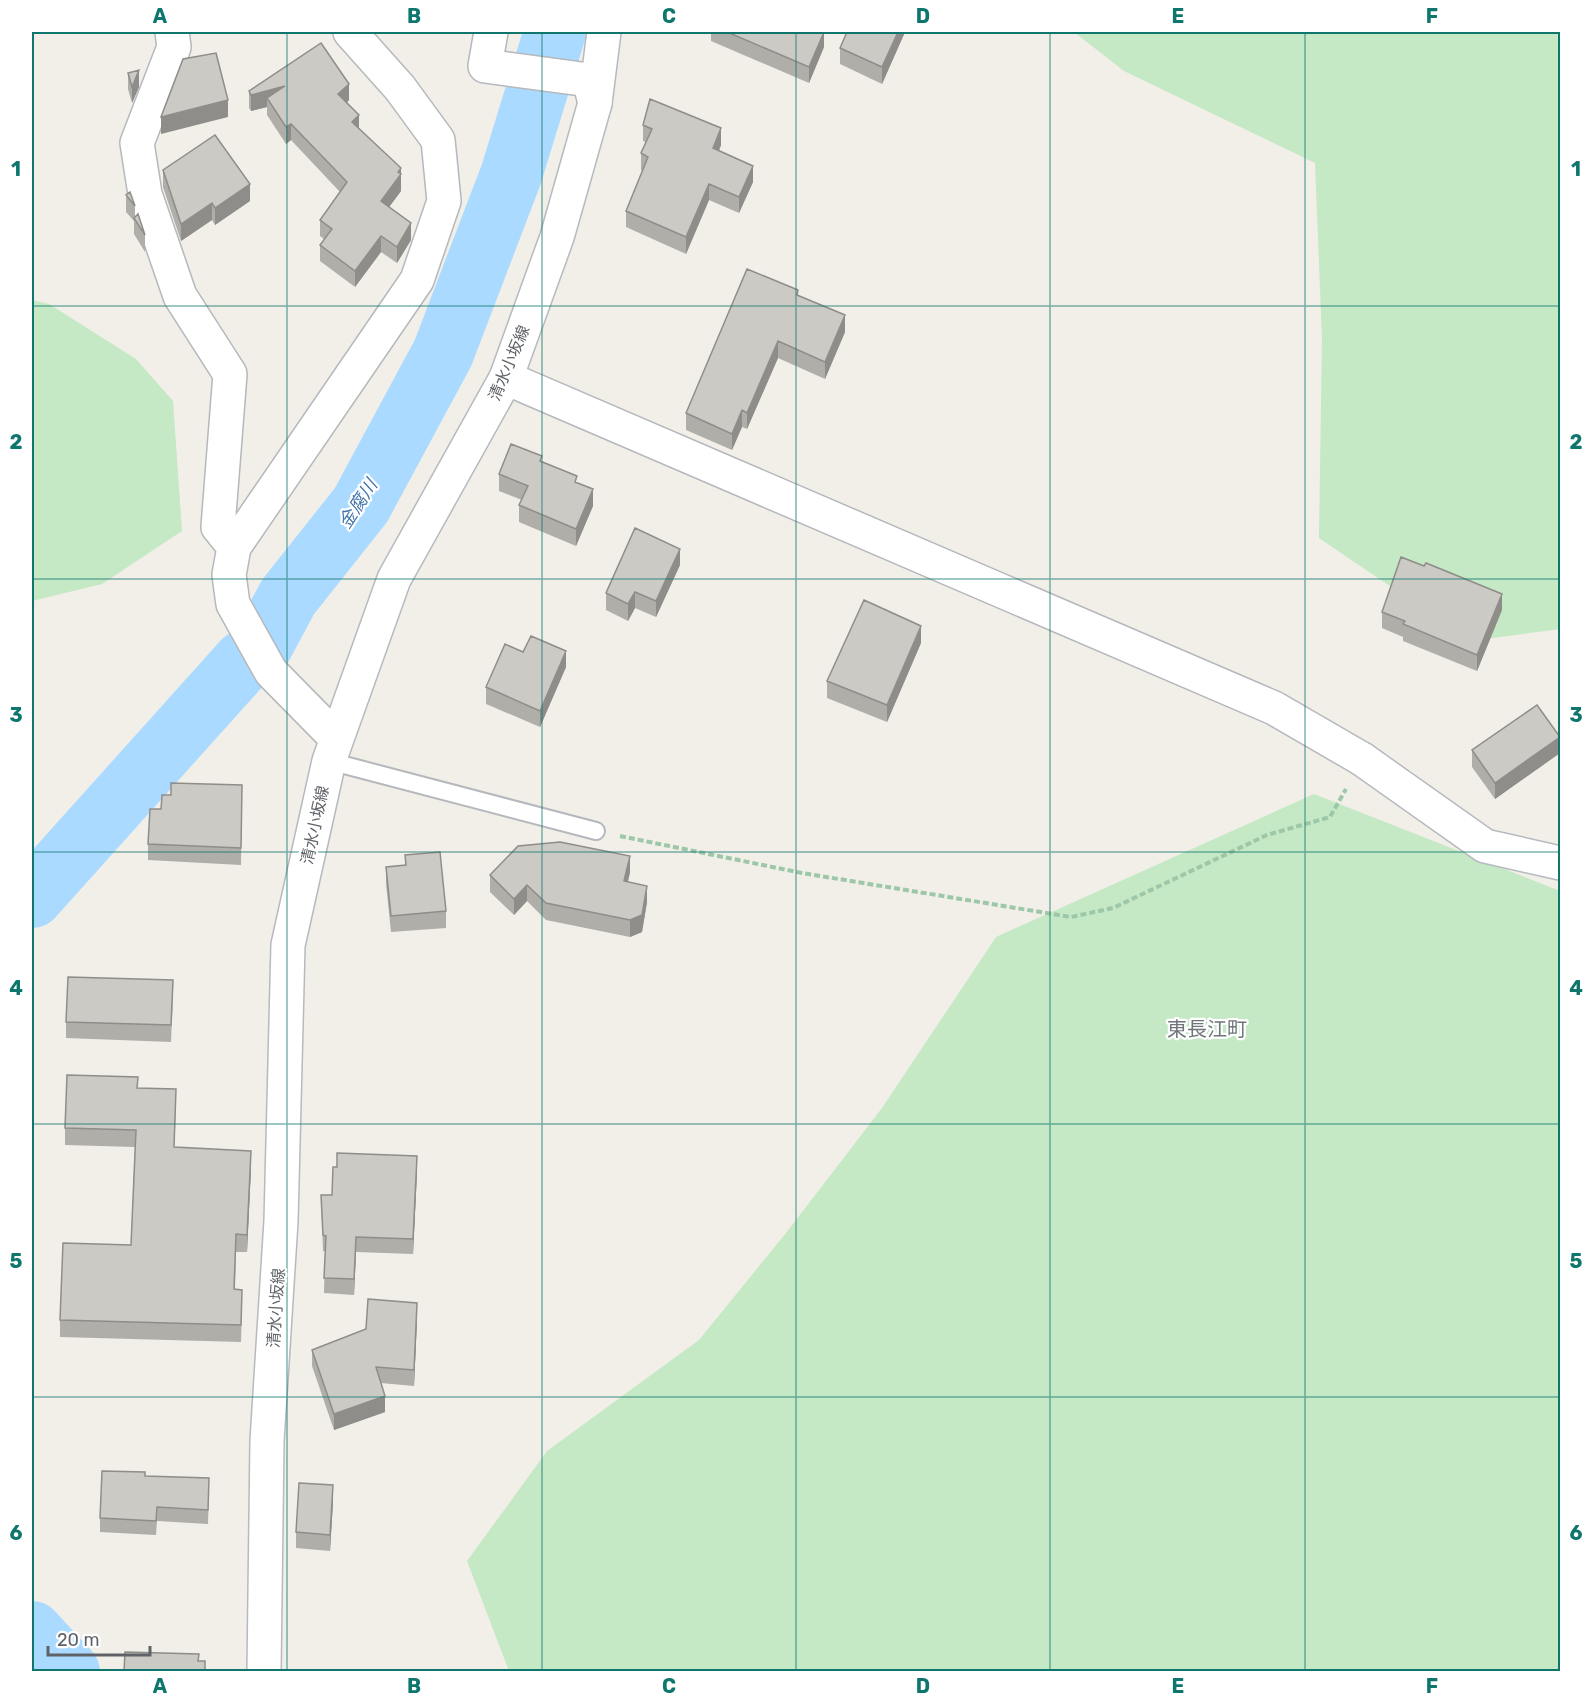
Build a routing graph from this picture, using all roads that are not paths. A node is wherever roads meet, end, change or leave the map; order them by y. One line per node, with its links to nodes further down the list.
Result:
1 (172, 32): 7 (street)
2 (350, 32): 7 (street)
3 (491, 32): 5 (street)
4 (604, 32): 5 (street, 清水小坂線)
5 (592, 91): 6 (street, 清水小坂線)
6 (506, 378): 8 (street, 清水小坂線); 10 (street)
7 (232, 561): 8 (street)
8 (332, 750): 9 (lane); 11 (street, 清水小坂線)
9 (596, 831)
10 (1560, 862)
11 (264, 1671)

